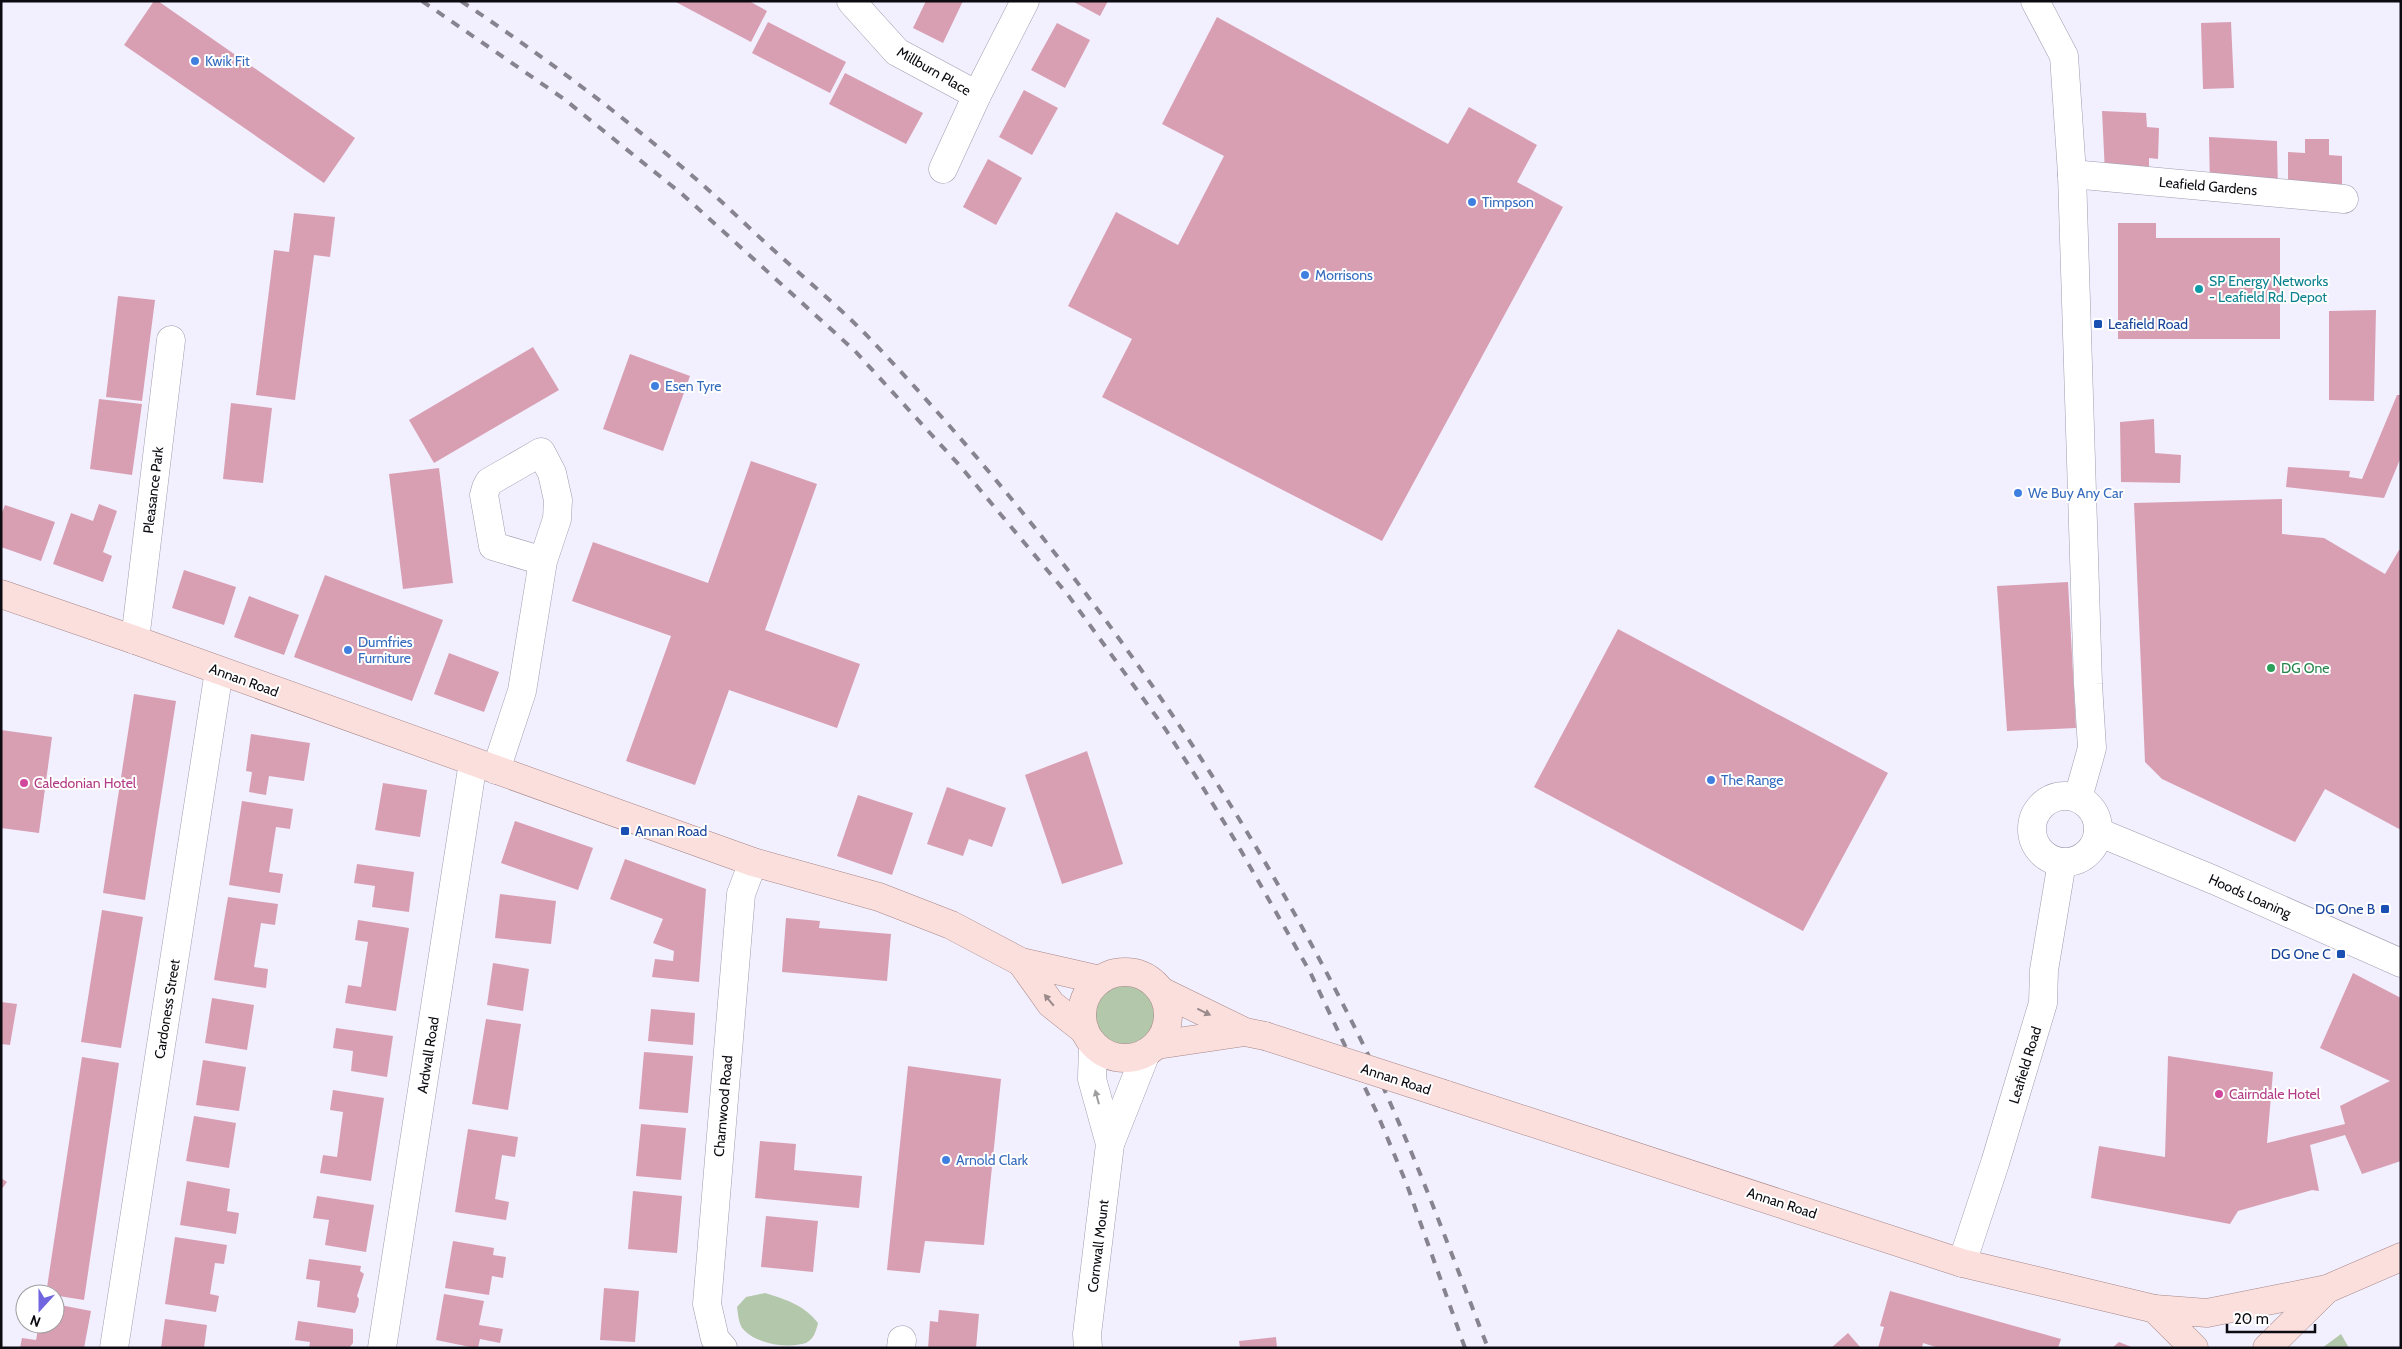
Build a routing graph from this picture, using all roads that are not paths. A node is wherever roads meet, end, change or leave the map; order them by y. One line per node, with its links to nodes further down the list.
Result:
1 (852, 1): 4 (street, Millburn Place)
2 (1025, 1): 4 (street)
3 (2035, 1): 6 (street)
4 (977, 95): 5 (street)
5 (943, 170)
6 (2072, 174): 7 (street, Leafield Gardens); 14 (street)
7 (2344, 199)
8 (171, 340): 11 (street, Pleasance Park)
9 (543, 561): 13 (street, Ardwall Road)
10 (1, 594): 11 (main road, Annan Road)
11 (135, 640): 12 (main road, Annan Road)
12 (219, 671): 13 (main road, Annan Road); 30 (street, Cardoness Street)
13 (485, 766): 16 (main road, Annan Road); 31 (street, Ardwall Road)
14 (2078, 798): 15 (street); 17 (street)
15 (2098, 832): 17 (street); 19 (street, Hoods Loaning)
16 (753, 862): 18 (main road, Annan Road); 32 (street, Charnwood Road)
17 (2062, 862): 27 (street, Leafield Road)
18 (1021, 962): 20 (main road, Annan Road); 23 (main road, Annan Road, one-way to 18)
19 (2401, 963)
20 (1100, 980): 21 (main road); 23 (main road)
21 (1163, 992): 22 (main road, Annan Road, one-way to 22); 24 (main road)
22 (1255, 1034): 24 (main road, Annan Road); 27 (main road, Annan Road, bridge)
23 (1089, 1038): 24 (main road); 25 (street, Cornwall Mount, one-way to 23)
24 (1151, 1049): 25 (street, Cornwall Mount)
25 (1110, 1144): 33 (street, Cornwall Mount)
26 (2401, 1257): 28 (main road)
27 (1962, 1263): 29 (main road, Annan Road)
28 (2327, 1289): 29 (main road, Annan Road); 35 (main road)
29 (2155, 1309): 34 (main road)
30 (114, 1348)
31 (382, 1348)
32 (723, 1348)
33 (1088, 1348)
34 (2194, 1348)
35 (2267, 1348)

